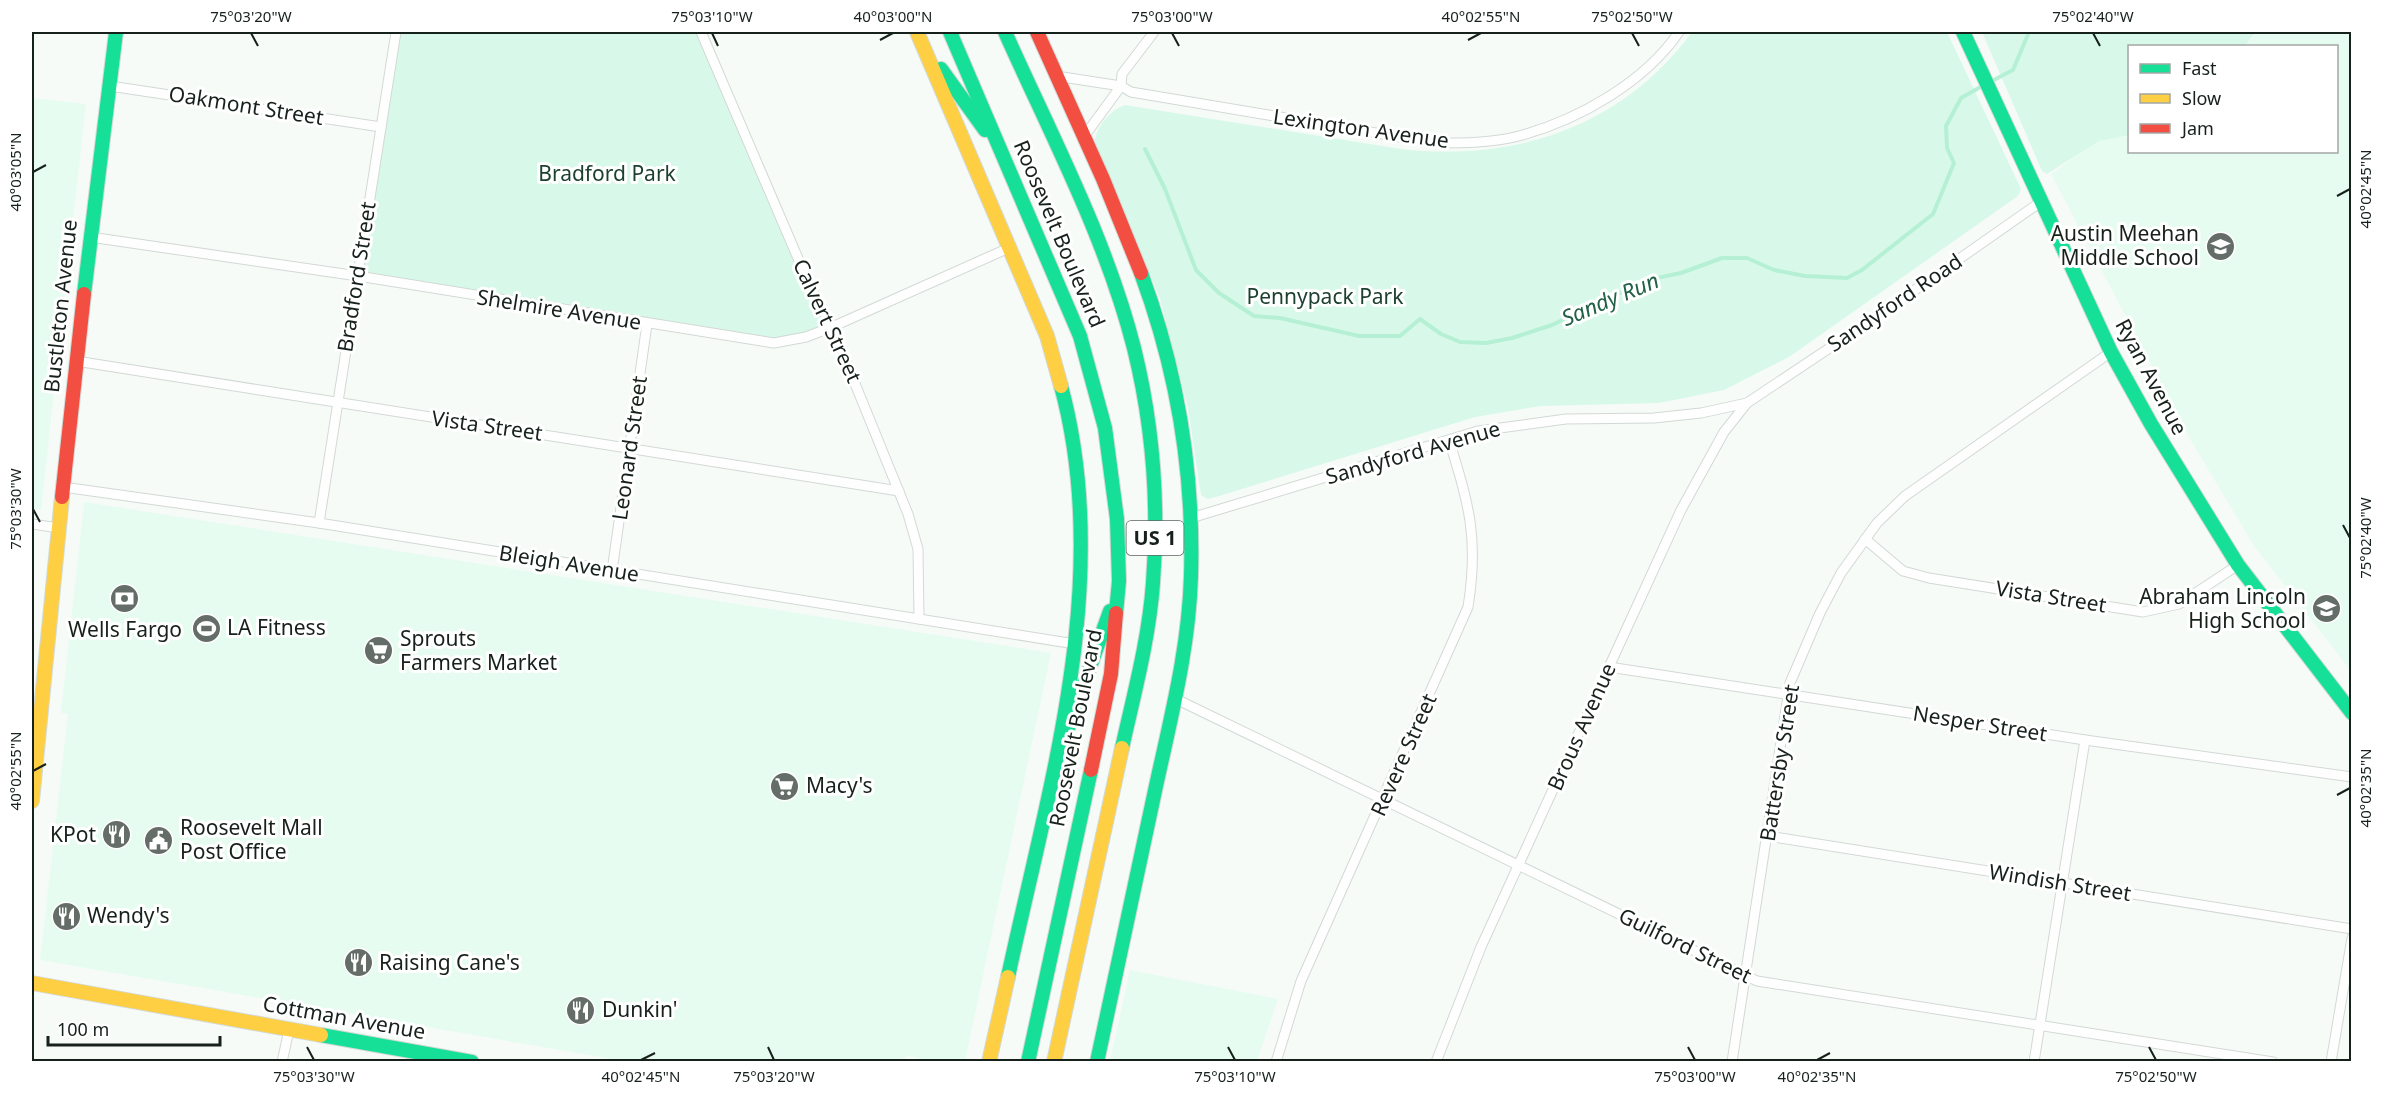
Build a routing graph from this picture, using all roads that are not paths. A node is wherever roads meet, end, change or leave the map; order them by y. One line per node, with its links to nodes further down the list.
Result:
1 (116, 32): 12 (main road, Bustleton Avenue)
2 (396, 32): 14 (street, Bradford Street)
3 (701, 32): 22 (street, Calvert Street)
4 (950, 32): 16 (main road, Roosevelt Boulevard / US 1)
5 (1005, 32): 65 (main road, Roosevelt Boulevard / US 1)
6 (1037, 32): 11 (main road, US 1)
7 (1154, 32): 13 (street)
8 (1679, 32): 13 (street, Lexington Avenue)
9 (1964, 32): 17 (main road, Ryan Avenue)
10 (919, 36): 16 (main road); 19 (main road, Roosevelt Boulevard)
11 (1056, 76): 13 (street, Lexington Avenue); 15 (main road, US 1)
12 (110, 86): 14 (street, Oakmont Street); 18 (main road, Bustleton Avenue)
13 (1121, 86): 15 (street)
14 (381, 127): 20 (street, Bradford Street)
15 (1083, 138): 31 (main road, US 1)
16 (1004, 156): 38 (main road, Roosevelt Boulevard / US 1)
17 (2042, 201): 23 (main road, Ryan Avenue); 25 (street, Sandyford Road)
18 (90, 237): 20 (street, Shelmire Avenue); 24 (main road, Bustleton Avenue)
19 (1011, 247): 22 (street, Shelmire Avenue); 40 (main road, Roosevelt Boulevard)
20 (358, 276): 21 (street, Shelmire Avenue); 26 (street, Bradford Street)
21 (647, 324): 22 (street, Shelmire Avenue); 28 (street, Leonard Street)
22 (832, 327): 30 (street, Calvert Street)
23 (2111, 352): 35 (street, Battersby Street); 36 (main road, Ryan Avenue)
24 (76, 361): 26 (street, Vista Street); 29 (main road, Bustleton Avenue)
25 (1747, 403): 27 (street, Sandyford Avenue); 41 (street, Brous Avenue)
26 (338, 404): 28 (street, Vista Street); 32 (street, Bradford Street)
27 (1449, 440): 31 (street, Sandyford Avenue); 48 (street, Revere Street)
28 (631, 448): 30 (street, Vista Street); 37 (street, Leonard Street)
29 (63, 487): 32 (street, Bleigh Avenue); 34 (main road, Bustleton Avenue)
30 (899, 491): 39 (street, Calvert Street)
31 (1191, 518): 43 (main road, US 1)
32 (319, 523): 37 (street, Bleigh Avenue)
33 (32, 524): 34 (street)
34 (59, 528): 49 (main road, Bustleton Avenue)
35 (1865, 539): 36 (street, Vista Street); 42 (street, Battersby Street)
36 (2238, 565): 44 (main road, Ryan Avenue)
37 (612, 571): 39 (street, Bleigh Avenue)
38 (1119, 581): 46 (main road); 64 (main road, Roosevelt Boulevard / US 1)
39 (919, 620): 40 (street, Bleigh Avenue)
40 (1075, 644): 46 (main road, Roosevelt Boulevard)
41 (1609, 667): 42 (street, Nesper Street); 51 (street, Brous Avenue)
42 (1790, 695): 45 (street, Nesper Street); 50 (street, Battersby Street)
43 (1176, 699): 48 (street, Guilford Street); 66 (main road, US 1)
44 (2352, 713)
45 (2085, 740): 47 (street, Nesper Street); 52 (street)
46 (1054, 764): 63 (main road, Roosevelt Boulevard)
47 (2352, 777)
48 (1384, 800): 51 (street, Guilford Street); 67 (street, Revere Street)
49 (32, 801)
50 (1768, 836): 52 (street, Windish Street); 55 (street, Battersby Street)
51 (1519, 865): 55 (street, Guilford Street); 60 (street, Brous Avenue)
52 (2062, 883): 53 (street, Windish Street); 57 (street)
53 (2352, 929)
54 (2352, 938): 71 (street)
55 (1745, 976): 57 (street, Guilford Street); 68 (street, Battersby Street)
56 (32, 983): 58 (main road, Cottman Avenue)
57 (2040, 1025): 69 (street); 70 (street, Guilford Street)
58 (289, 1030): 59 (main road, Cottman Avenue); 61 (street)
59 (409, 1056): 62 (main road, Cottman Avenue)
60 (1438, 1060)
61 (282, 1062)
62 (472, 1062)
63 (988, 1062)
64 (1028, 1062)
65 (1054, 1062)
66 (1097, 1062)
67 (1276, 1062)
68 (1732, 1062)
69 (2034, 1062)
70 (2273, 1062)
71 (2331, 1062)

